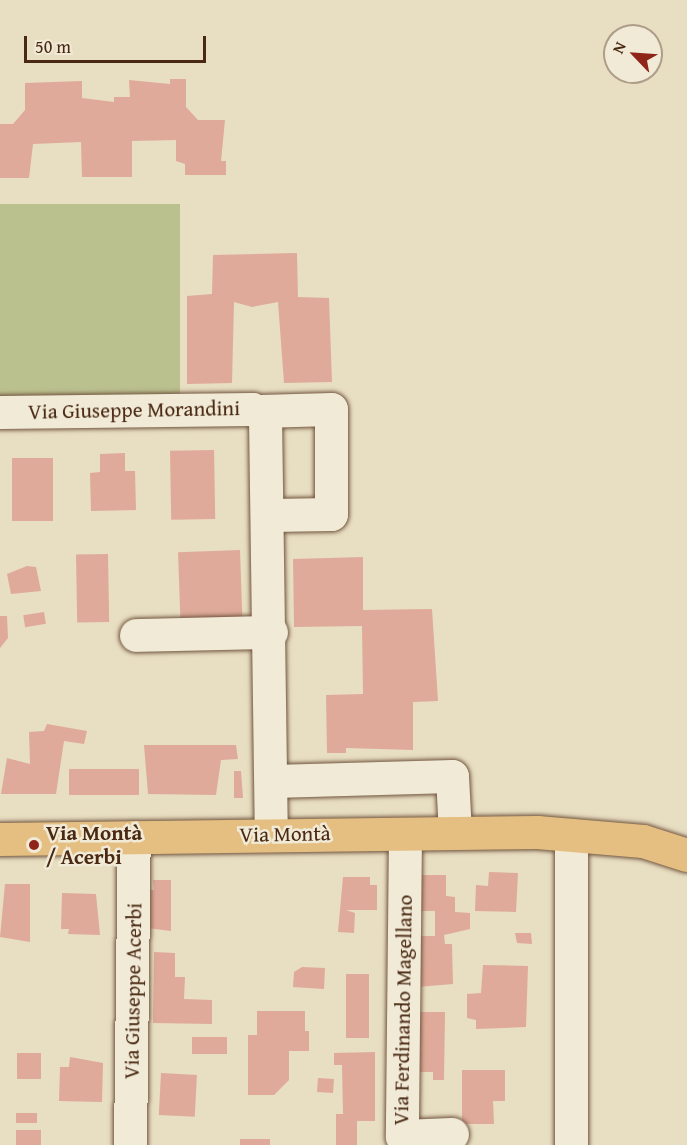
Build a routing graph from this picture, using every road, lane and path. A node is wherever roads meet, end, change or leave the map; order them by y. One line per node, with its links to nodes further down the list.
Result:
1 (260, 411): 2 (street, Via Giuseppe Morandini); 3 (street, Via Giuseppe Morandini); 3 (street)
2 (0, 412)
3 (270, 515): 4 (street, Via Giuseppe Morandini)
4 (271, 632): 5 (street); 6 (street, Via Giuseppe Morandini)
5 (136, 635)
6 (273, 781): 7 (street); 8 (street, Via Giuseppe Morandini)
7 (455, 833): 9 (main road, Via Montà); 10 (main road, Via Montà)
8 (271, 834): 9 (main road, Via Montà); 11 (main road, Via Montà)
9 (405, 834): 14 (street, Via Ferdinando Magellano)
10 (571, 835): 13 (main road, Via Montà); 16 (street)
11 (134, 837): 12 (main road, Via Montà); 15 (street, Via Giuseppe Acerbi)
12 (0, 839)
13 (687, 855)
14 (452, 1134)
15 (130, 1145)
16 (571, 1145)

